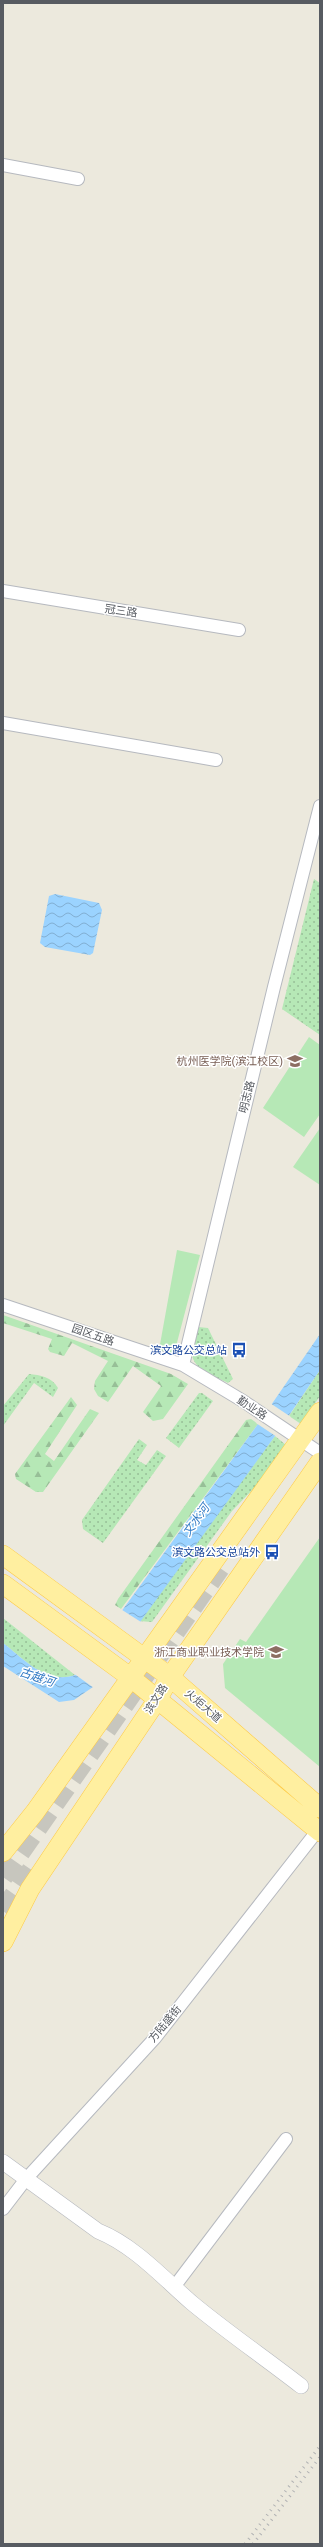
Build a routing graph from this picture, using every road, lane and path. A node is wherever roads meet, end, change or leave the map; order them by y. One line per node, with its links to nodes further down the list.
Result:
1 (3, 165): 2 (street)
2 (78, 179)
3 (3, 592): 4 (street, 冠三路)
4 (239, 630)
5 (3, 723): 6 (street)
6 (216, 760)
7 (320, 806): 9 (street, 明志路)
8 (3, 1304): 9 (street, 园区五路)
9 (183, 1365): 11 (street, 勤业路)
10 (320, 1412): 11 (main road)
11 (295, 1436): 12 (street, 勤业路); 16 (main road)
12 (320, 1453)
13 (320, 1462): 18 (main road, 滨文路)
14 (3, 1554): 16 (main road, 火炬大道)
15 (3, 1584): 17 (main road, 火炬大道)
16 (144, 1659): 17 (main road); 18 (main road, 火炬大道)
17 (123, 1672): 19 (main road, 火炬大道); 22 (main road)
18 (170, 1677): 19 (main road, 滨文路); 20 (main road, 火炬大道)
19 (157, 1700): 21 (main road, 火炬大道); 23 (main road, 滨文路)
20 (320, 1808)
21 (319, 1831): 26 (street, 方陆盛街)
22 (3, 1852)
23 (3, 1942)
24 (286, 2139): 28 (street)
25 (3, 2162): 26 (street)
26 (26, 2179): 27 (street, 方陆盛街); 28 (street)
27 (3, 2209)
28 (174, 2287): 29 (street)
29 (301, 2386)

